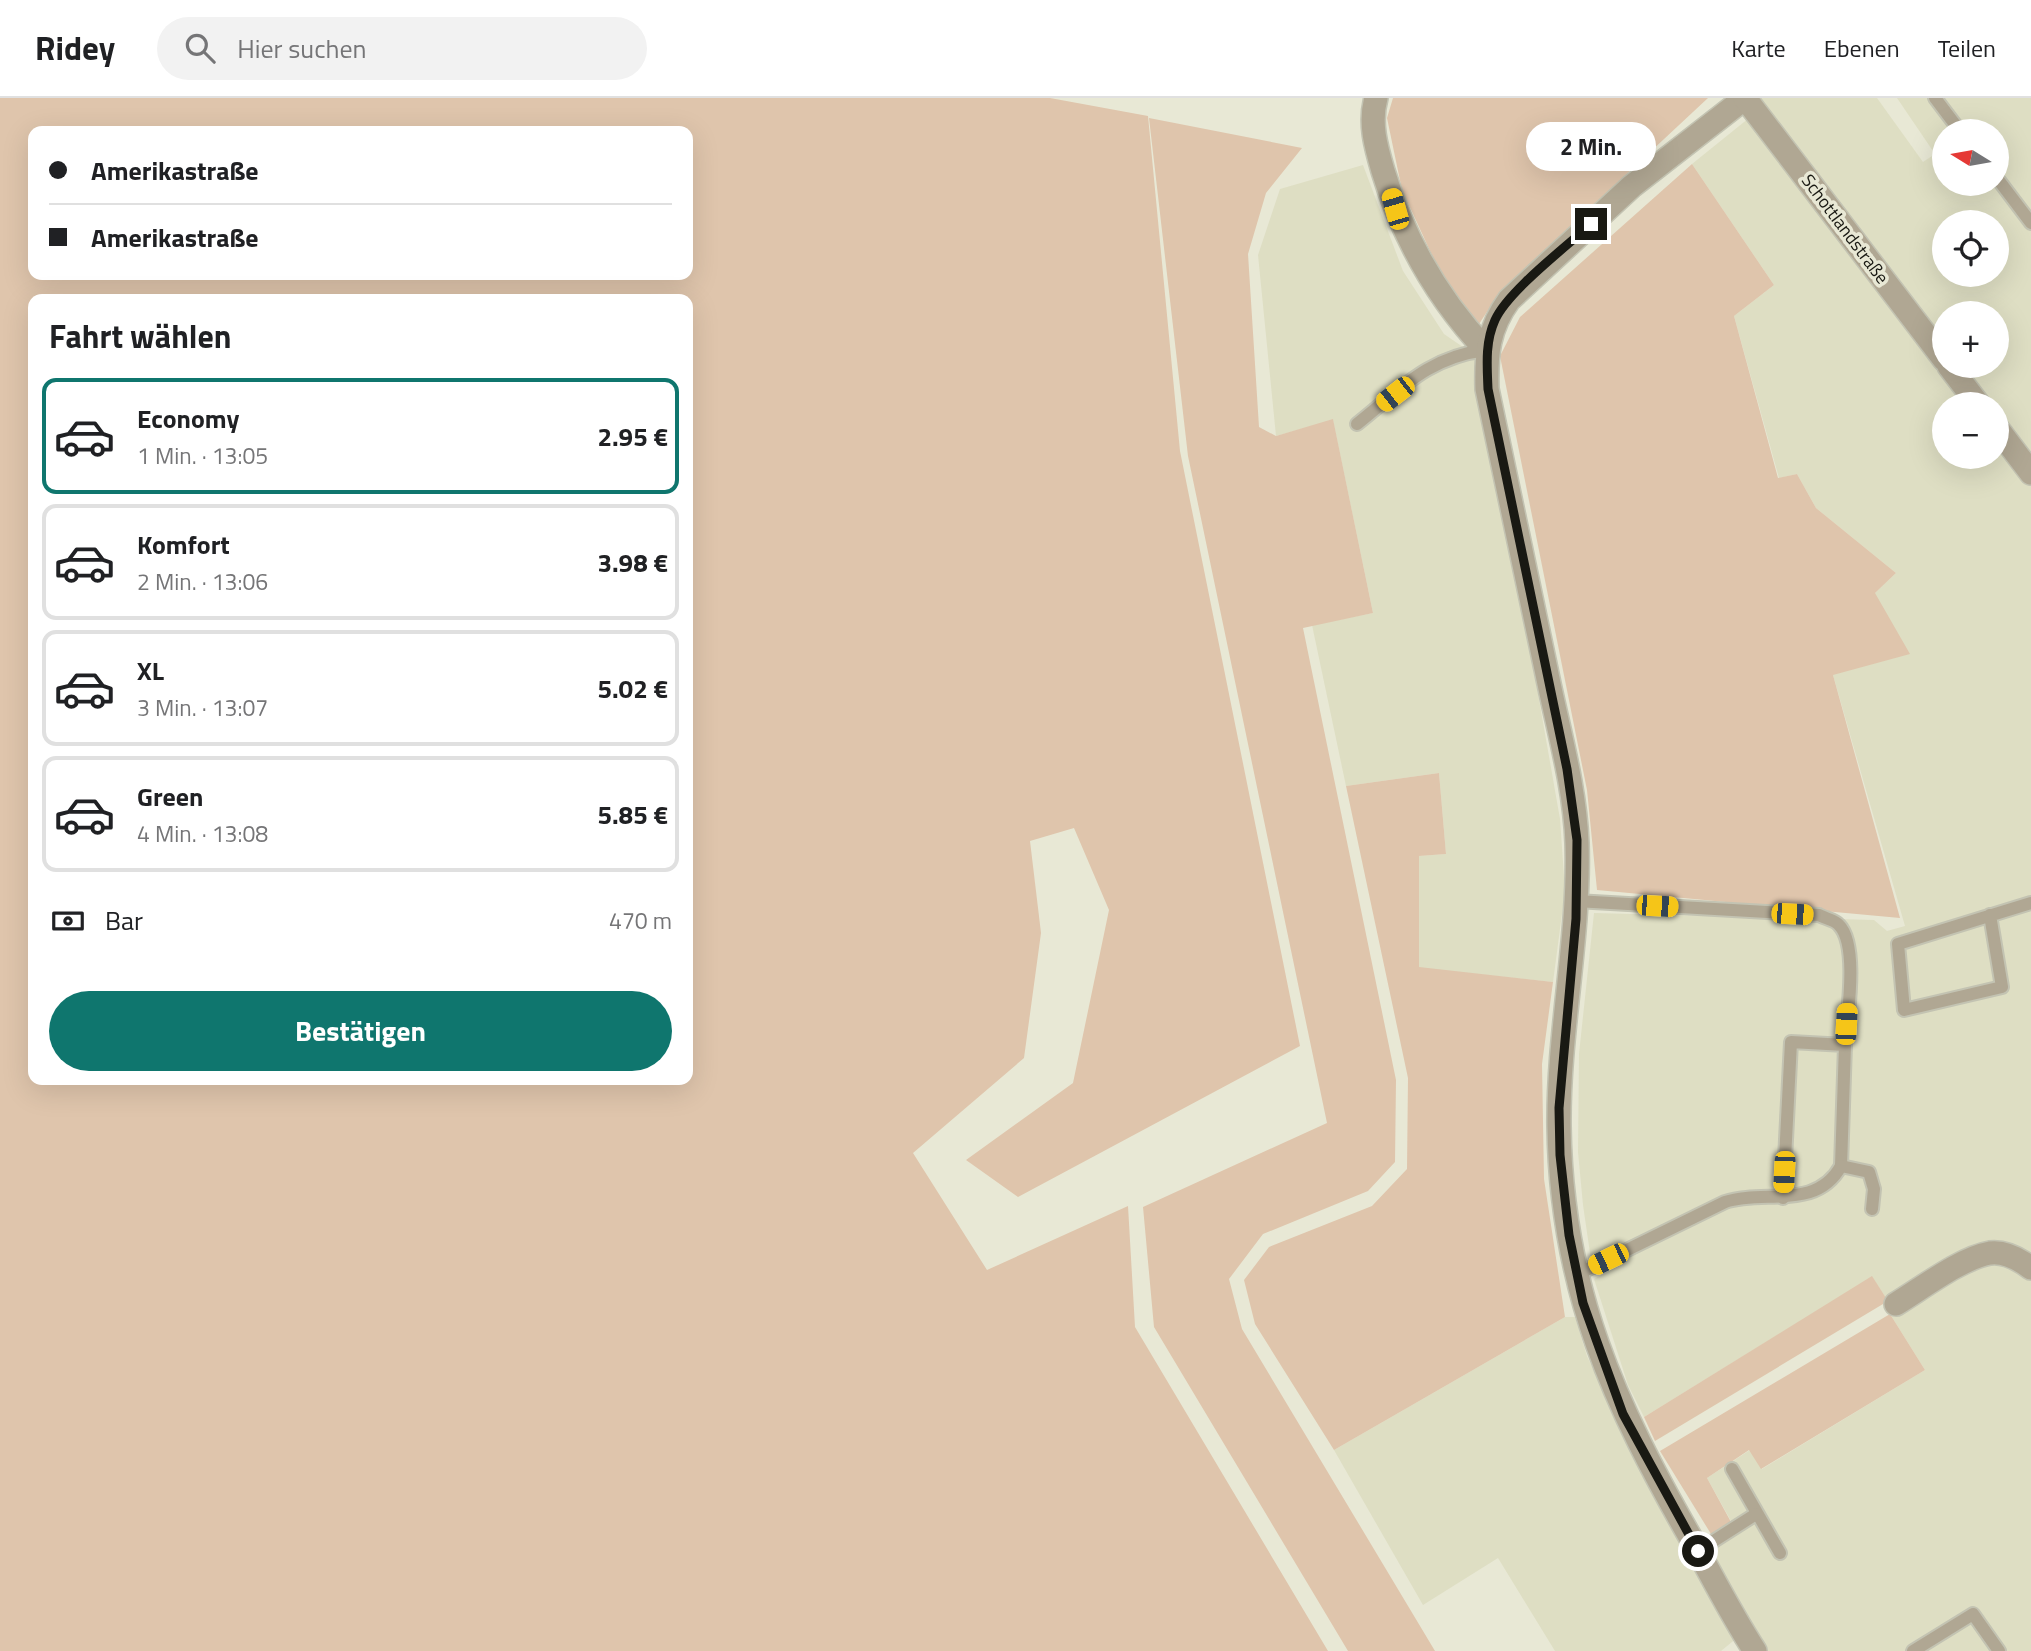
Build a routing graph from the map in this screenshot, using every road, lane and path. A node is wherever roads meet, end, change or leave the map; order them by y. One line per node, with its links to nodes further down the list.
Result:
1 (1376, 98): 8 (street)
2 (1745, 98): 7 (street, Schottlandstraße); 8 (street, Schottlandstraße)
3 (1935, 98): 4 (lane)
4 (1951, 119)
5 (2009, 194): 6 (lane)
6 (2031, 223)
7 (1932, 343)
8 (1486, 350): 11 (lane); 14 (street)
9 (1958, 378): 10 (street)
10 (1970, 392)
11 (1357, 424)
12 (2009, 444): 13 (street)
13 (2031, 473)
14 (1576, 901): 17 (lane); 22 (street)
15 (2031, 903): 16 (lane)
16 (1990, 915): 16 (lane)
17 (1845, 1045): 18 (lane); 19 (lane)
18 (1840, 1167): 19 (lane); 20 (lane)
19 (1783, 1198): 22 (lane)
20 (1872, 1209)
21 (2031, 1268): 23 (street)
22 (1576, 1275): 26 (street)
23 (1896, 1304)
24 (1732, 1469): 25 (lane)
25 (1756, 1514): 26 (lane); 27 (lane)
26 (1698, 1551): 28 (street)
27 (1780, 1553)
28 (1755, 1651)
29 (1913, 1651): 30 (lane)
30 (1999, 1651)

